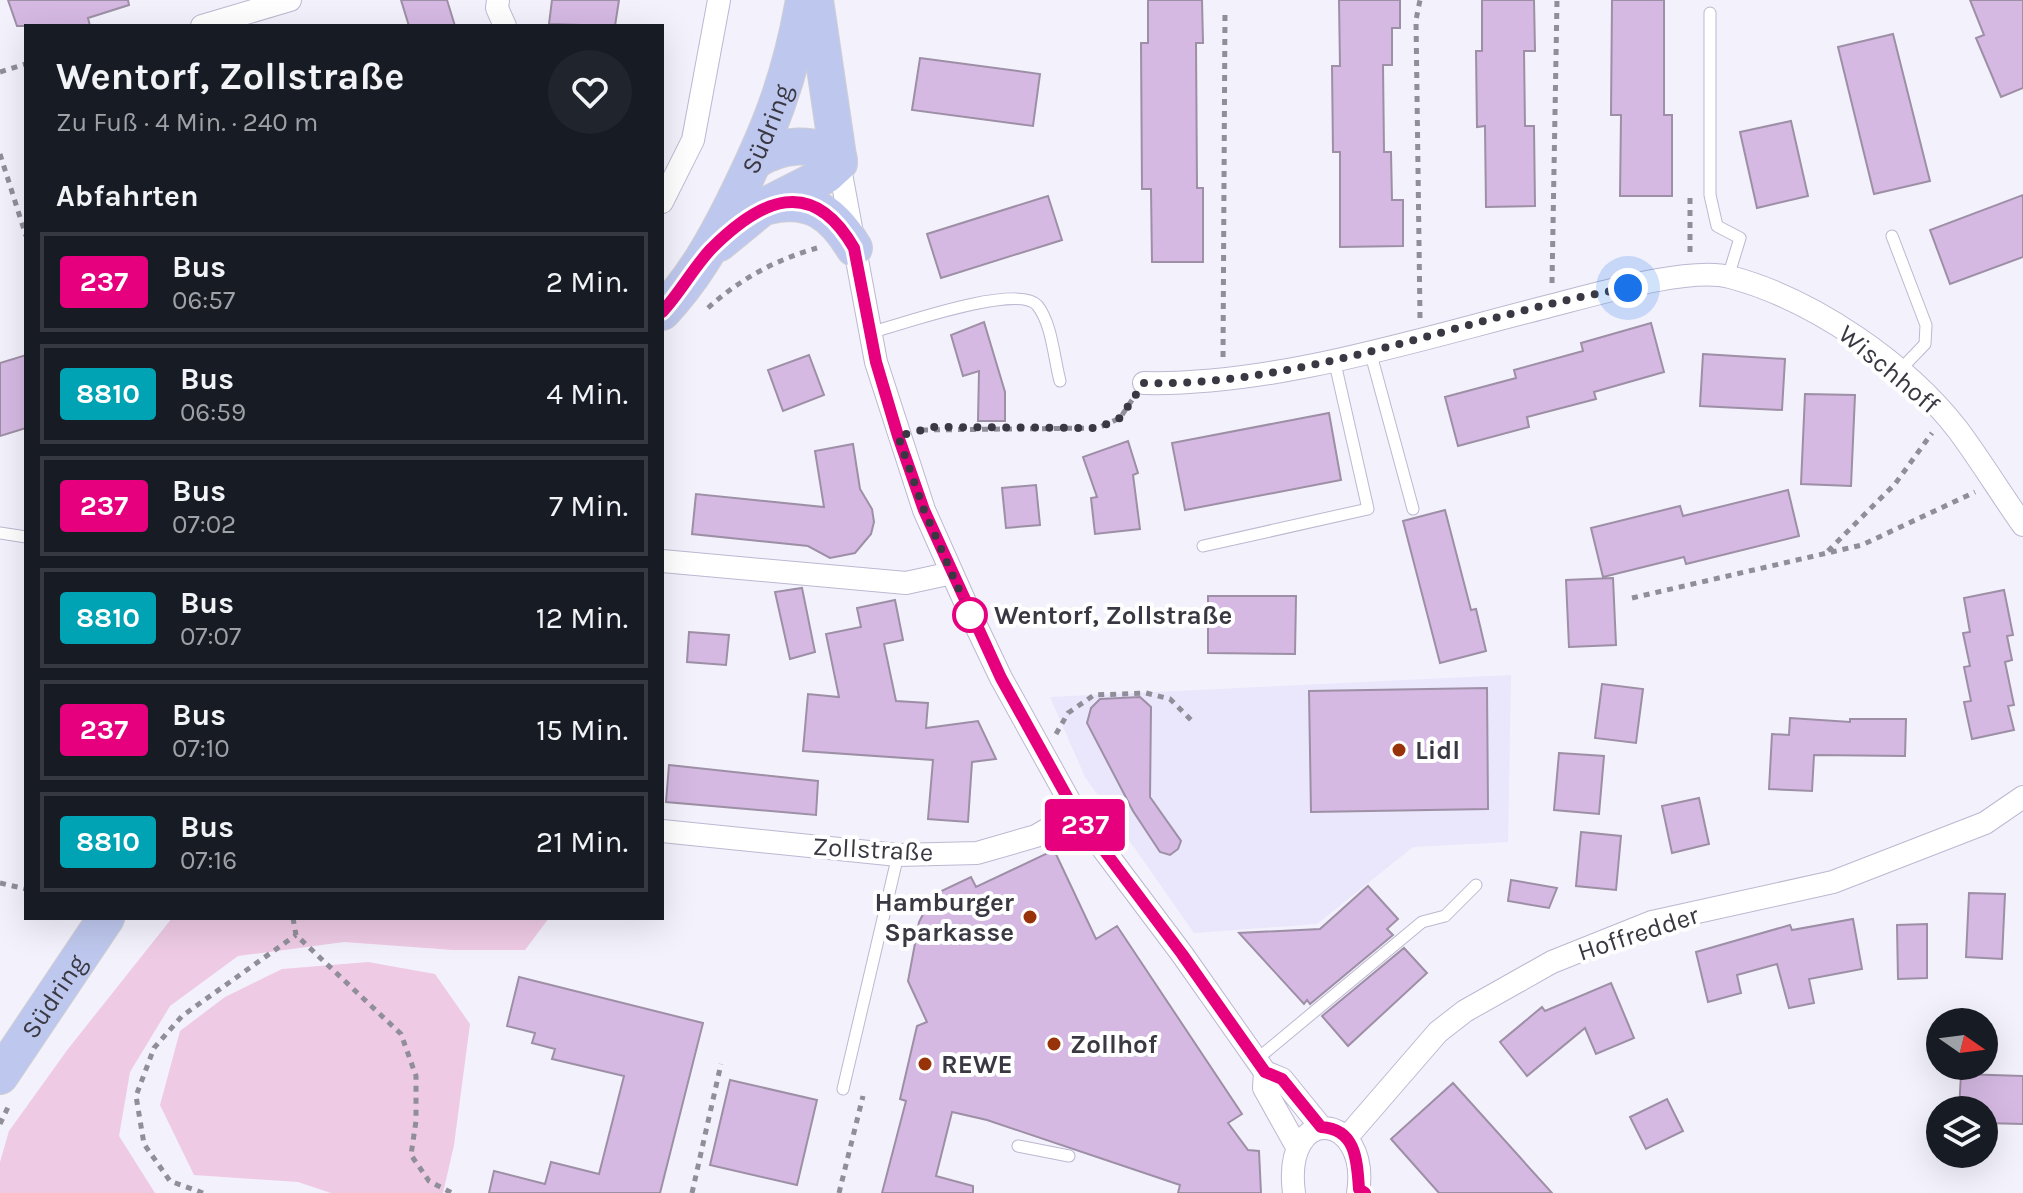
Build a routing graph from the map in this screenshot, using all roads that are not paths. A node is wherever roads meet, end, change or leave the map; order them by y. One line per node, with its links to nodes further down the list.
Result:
1 (290, 0): 7 (street)
2 (498, 0): 8 (street)
3 (719, 0): 11 (street)
4 (804, 0): 9 (main road, Südring)
5 (815, 0): 10 (main road)
6 (1710, 13): 16 (lane)
7 (209, 24)
8 (504, 24)
9 (756, 160): 10 (main road); 15 (main road, Südring)
10 (839, 162): 12 (main road, Südring); 14 (street)
11 (664, 198)
12 (763, 207): 14 (main road); 15 (main road, Südring)
13 (1892, 236): 21 (lane)
14 (854, 248): 18 (street)
15 (710, 251): 17 (main road, Südring)
16 (1728, 277): 19 (street, Wischhoff); 21 (street, Wischhoff)
17 (664, 309)
18 (869, 333): 22 (lane); 30 (street)
19 (1370, 350): 20 (street, Wischhoff); 24 (lane)
20 (1334, 358): 23 (street, Wischhoff); 28 (lane)
21 (1898, 372): 25 (street, Wischhoff)
22 (1060, 381)
23 (1144, 383)
24 (1413, 509)
25 (2023, 525)
26 (0, 533): 27 (lane)
27 (24, 537)
28 (1203, 546)
29 (664, 561): 30 (street)
30 (952, 573): 32 (street)
31 (2023, 797): 41 (street, Hoffredder)
32 (1076, 813): 34 (street, Zollstraße); 37 (street)
33 (664, 831): 34 (street, Zollstraße)
34 (898, 855): 39 (lane)
35 (1476, 885): 37 (lane)
36 (105, 920): 38 (main road, Südring)
37 (1261, 1066): 40 (street); 43 (street)
38 (0, 1076)
39 (843, 1089)
40 (1321, 1127): 41 (street); 43 (street)
41 (1348, 1136): 45 (street)
42 (1018, 1146): 44 (lane)
43 (1297, 1147): 46 (street)
44 (1069, 1156)
45 (1360, 1192)
46 (1294, 1193)

